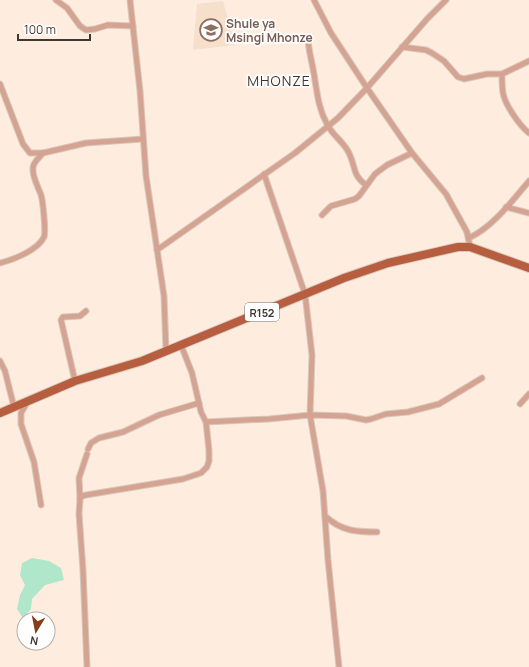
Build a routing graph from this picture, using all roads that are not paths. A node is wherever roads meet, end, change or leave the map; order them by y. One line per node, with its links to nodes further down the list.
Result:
1 (56, 0): 5 (street)
2 (130, 0): 5 (street)
3 (314, 0): 11 (street)
4 (446, 0): 7 (street)
5 (133, 26): 14 (street)
6 (308, 40): 12 (street)
7 (402, 48): 9 (street); 11 (street)
8 (529, 61): 9 (street)
9 (502, 74): 13 (street)
10 (0, 84): 15 (street)
11 (367, 88): 12 (street); 16 (street)
12 (328, 126): 17 (street); 19 (street)
13 (529, 133)
14 (143, 138): 15 (street); 25 (street)
15 (43, 153): 26 (street)
16 (412, 153): 19 (street); 23 (street)
17 (264, 174): 25 (street); 28 (street)
18 (529, 181): 20 (street)
19 (366, 185): 22 (street)
20 (506, 207): 21 (street); 23 (street)
21 (529, 213)
22 (322, 215)
23 (469, 238): 24 (street)
24 (470, 247): 27 (main road, R152); 28 (main road, R152)
25 (157, 250): 31 (street)
26 (0, 263)
27 (529, 268)
28 (305, 294): 30 (main road, R152); 41 (street)
29 (86, 311): 34 (street)
30 (181, 345): 31 (main road, R152); 37 (street)
31 (166, 350): 34 (main road, R152)
32 (0, 361): 39 (street)
33 (482, 378): 41 (street)
34 (75, 380): 36 (main road, R152)
35 (529, 394): 38 (street)
36 (29, 400): 39 (main road, R152); 44 (street)
37 (199, 403): 42 (street); 43 (street)
38 (520, 404)
39 (14, 407): 40 (main road, R152)
40 (0, 413)
41 (310, 415): 42 (street); 45 (street)
42 (206, 422): 43 (street)
43 (80, 499): 47 (street)
44 (41, 505)
45 (326, 517): 46 (street); 48 (street)
46 (376, 532)
47 (87, 667)
48 (339, 667)

